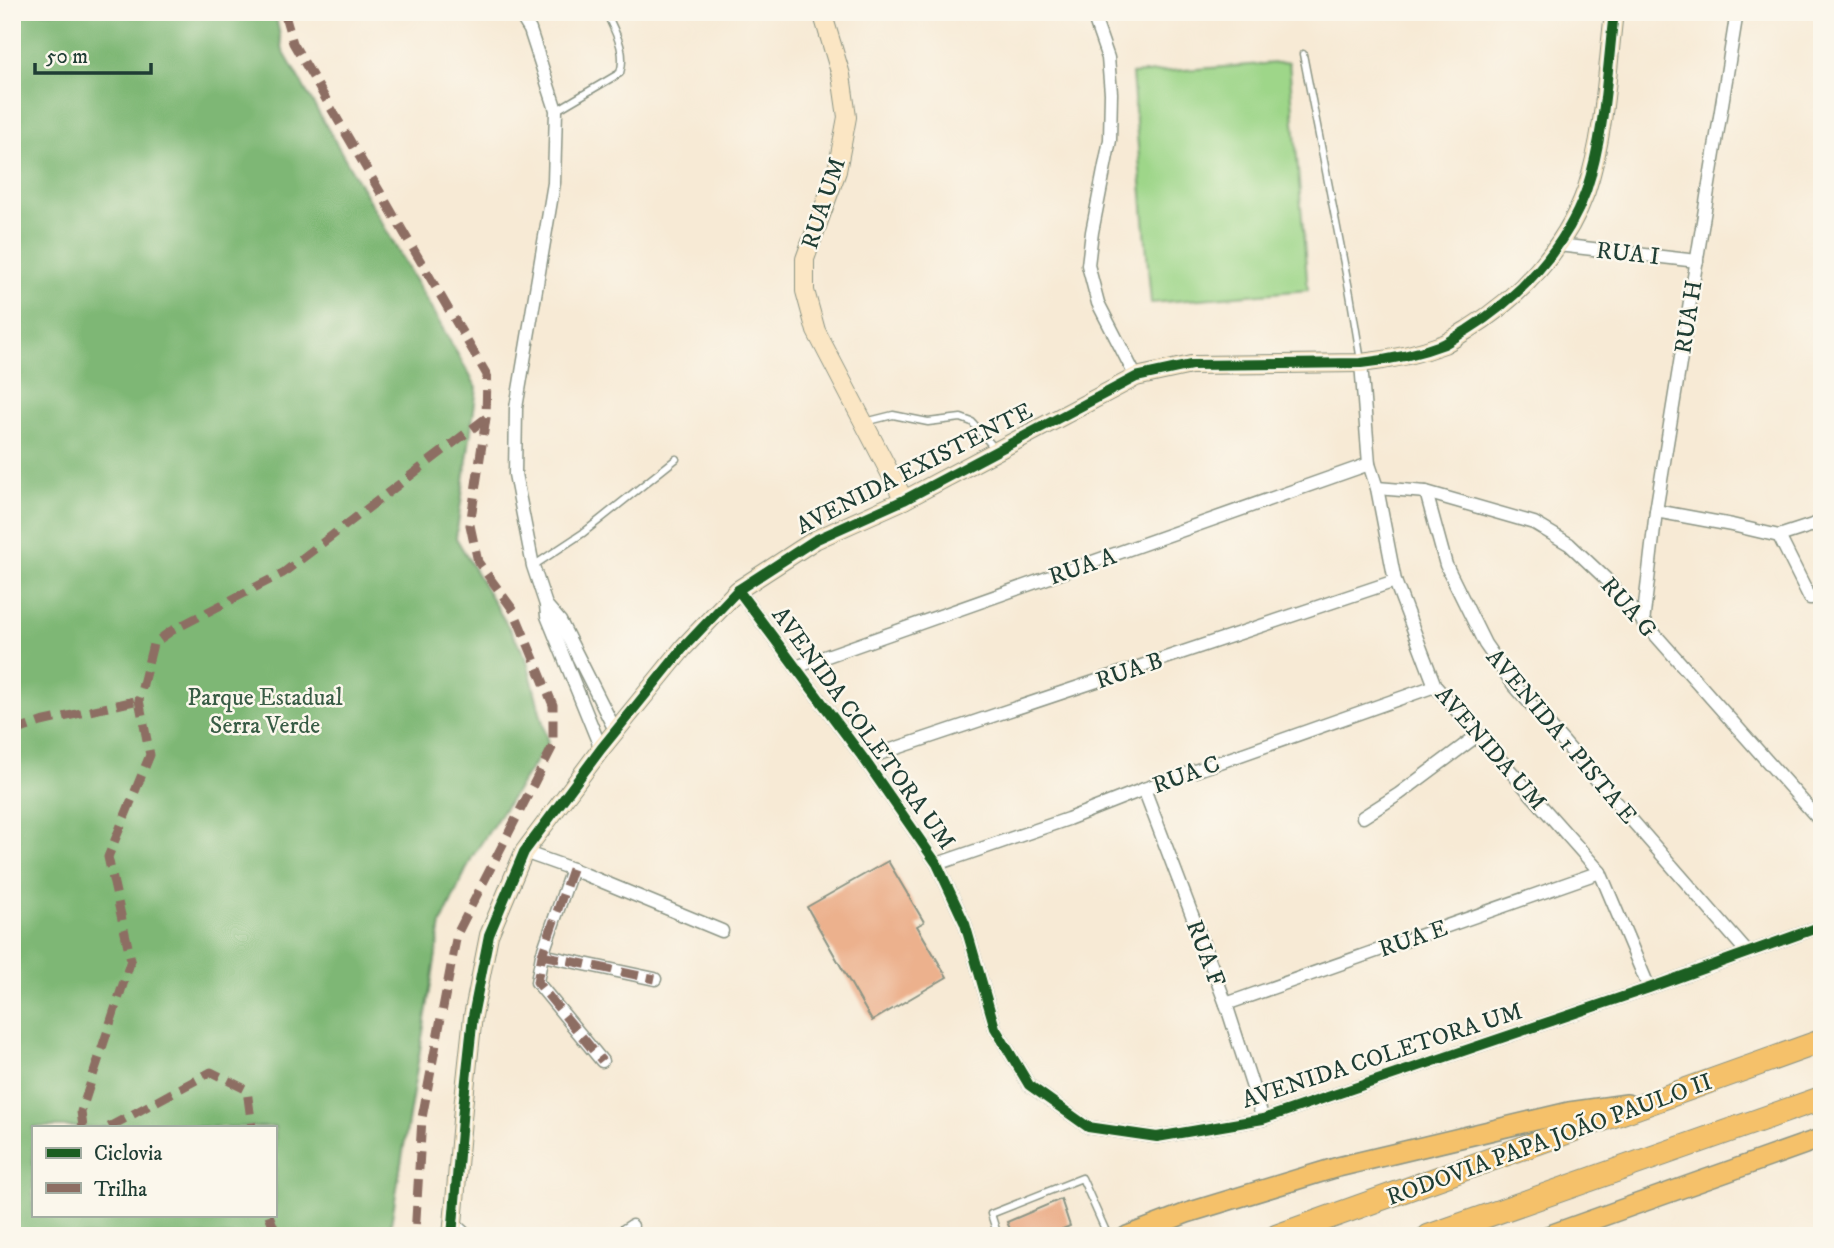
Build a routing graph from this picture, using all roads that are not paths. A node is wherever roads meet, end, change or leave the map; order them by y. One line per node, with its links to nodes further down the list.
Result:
1 (519, 12): 8 (street)
2 (606, 12): 8 (lane)
3 (821, 12): 13 (street, RUA UM)
4 (1092, 12): 12 (street)
5 (1614, 12): 9 (street, AVENIDA EXISTENTE)
6 (1737, 12): 10 (street, RUA H)
7 (1303, 54): 11 (lane)
8 (556, 110): 23 (street)
9 (1558, 246): 10 (street, RUA I); 11 (street, AVENIDA EXISTENTE)
10 (1698, 261): 20 (street, RUA H)
11 (1361, 363): 12 (street, AVENIDA EXISTENTE); 16 (street, AVENIDA UM)
12 (1136, 377): 14 (street, AVENIDA EXISTENTE)
13 (863, 423): 14 (lane); 19 (street, RUA UM)
14 (997, 451): 19 (street, AVENIDA EXISTENTE)
15 (676, 460): 23 (lane)
16 (1369, 464): 17 (street, AVENIDA UM); 29 (street, RUA A)
17 (1377, 488): 18 (street, RUA G); 24 (street, AVENIDA UM)
18 (1426, 492): 28 (street, RUA G); 44 (street, AVENIDA 1 PISTA E)
19 (904, 500): 25 (street, AVENIDA EXISTENTE)
20 (1656, 511): 22 (street); 28 (street, RUA H)
21 (1822, 522): 22 (street)
22 (1779, 536): 26 (street)
23 (533, 566): 27 (street)
24 (1395, 581): 30 (street, AVENIDA UM); 34 (street, RUA B)
25 (738, 590): 29 (street, AVENIDA COLETORA UM); 31 (street, AVENIDA EXISTENTE)
26 (1822, 597)
27 (546, 605): 31 (street); 33 (street)
28 (1643, 623): 37 (street, RUA G)
29 (796, 667): 34 (street, AVENIDA COLETORA UM)
30 (1435, 686): 32 (street, AVENIDA UM); 35 (street, RUA C)
31 (617, 732): 33 (street, AVENIDA EXISTENTE)
32 (1478, 734): 36 (street); 41 (street, AVENIDA UM)
33 (601, 749): 38 (street, AVENIDA EXISTENTE)
34 (864, 759): 39 (street, AVENIDA COLETORA UM)
35 (1144, 789): 39 (street, RUA C); 48 (street, RUA F)
36 (1363, 817)
37 (1822, 823)
38 (524, 852): 40 (street); 56 (street, AVENIDA EXISTENTE)
39 (937, 864): 53 (street, AVENIDA COLETORA UM)
40 (572, 869): 43 (street); 45 (street)
41 (1600, 872): 47 (street, AVENIDA UM); 48 (street, RUA E)
42 (1822, 926): 44 (street, AVENIDA COLETORA UM)
43 (722, 930)
44 (1747, 952): 47 (street, AVENIDA COLETORA UM)
45 (542, 955): 46 (street); 50 (street)
46 (655, 979)
47 (1649, 988): 53 (street, AVENIDA COLETORA UM)
48 (1226, 1004): 53 (street, RUA F)
49 (1822, 1041): 52 (highway, RODOVIA PAPA JOÃO PAULO II)
50 (602, 1061)
51 (1822, 1098): 62 (highway, RODOVIA PAPA JOÃO PAULO II)
52 (1659, 1100): 60 (main road); 61 (highway, RODOVIA PAPA JOÃO PAULO II)
53 (1263, 1119)
54 (1822, 1138): 63 (main road)
55 (632, 1226): 57 (street)
56 (458, 1232)
57 (617, 1236)
58 (998, 1236): 59 (lane)
59 (1108, 1236)
60 (1127, 1236)
61 (1277, 1236)
62 (1429, 1236)
63 (1547, 1236)

